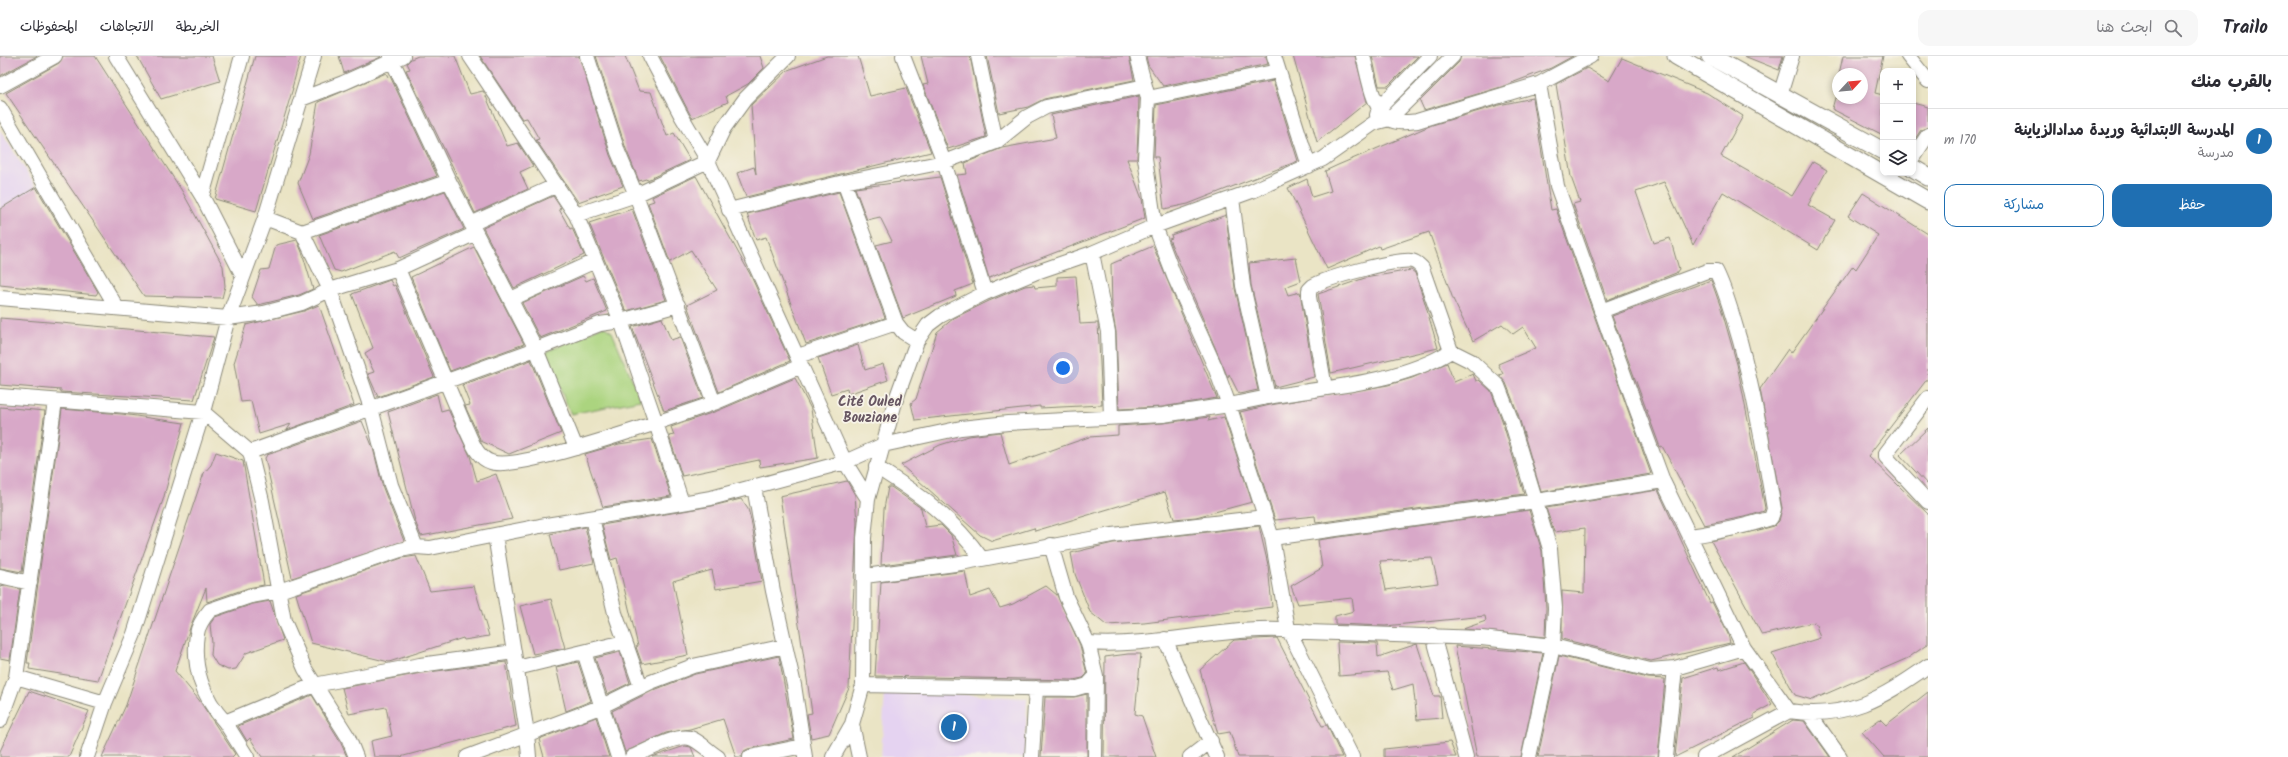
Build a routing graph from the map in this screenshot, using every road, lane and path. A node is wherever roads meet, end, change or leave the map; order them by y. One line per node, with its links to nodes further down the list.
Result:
1 (55, 56): 26 (street)
2 (116, 56): 47 (street)
3 (242, 56): 47 (street)
4 (314, 56): 29 (street)
5 (470, 56): 45 (street)
6 (587, 56): 46 (street)
7 (650, 56): 38 (street)
8 (787, 56): 38 (street)
9 (903, 56): 39 (street)
10 (978, 56): 35 (street)
11 (1137, 56): 27 (street)
12 (1274, 56): 22 (street)
13 (1363, 56): 31 (street)
14 (1430, 56): 31 (street)
15 (1453, 56): 32 (street)
16 (1591, 56): 25 (street)
17 (1676, 56): 23 (street)
18 (1711, 56): 23 (street); 28 (street)
19 (1792, 56): 28 (street)
20 (1908, 56): 24 (street)
21 (395, 58): 29 (street); 43 (street)
22 (1278, 70): 27 (street); 40 (street)
23 (1704, 73): 49 (street)
24 (1928, 81)
25 (1539, 84): 32 (street); 66 (street)
26 (0, 86)
27 (1147, 92): 35 (street); 53 (street)
28 (1780, 95): 36 (street)
29 (301, 99): 52 (street)
30 (0, 108): 65 (street)
31 (1379, 108): 32 (street); 33 (street)
32 (1389, 119): 33 (street)
33 (1374, 123): 40 (street)
34 (1928, 135): 37 (street)
35 (996, 142): 39 (street)
36 (1880, 149)
37 (1916, 153)
38 (708, 161): 46 (street); 50 (street)
39 (944, 162): 44 (street); 61 (street)
40 (1309, 166): 48 (street)
41 (1916, 170): 42 (street)
42 (1928, 177)
43 (449, 180): 54 (street); 55 (street)
44 (844, 182): 50 (street); 69 (street)
45 (557, 185): 51 (street); 54 (street)
46 (636, 195): 51 (street); 64 (street)
47 (202, 196): 59 (street)
48 (1232, 198): 53 (street); 77 (street)
49 (1928, 201)
50 (729, 210): 73 (street)
51 (576, 215): 57 (street)
52 (265, 218): 55 (street); 59 (street)
53 (1155, 226): 56 (street); 81 (street)
54 (473, 229): 58 (street); 63 (street)
55 (302, 232): 60 (street)
56 (1092, 253): 61 (street); 84 (street)
57 (595, 261): 63 (street); 68 (street)
58 (398, 270): 60 (street); 74 (street)
59 (243, 276): 67 (street)
60 (330, 290): 67 (street); 82 (street)
61 (985, 293): 70 (street)
62 (0, 298): 65 (street)
63 (511, 299): 71 (street)
64 (678, 305): 68 (street); 80 (street)
65 (117, 308): 67 (street)
66 (1601, 311): 91 (street); 100 (street)
67 (228, 318): 83 (street)
68 (621, 321): 71 (street); 85 (street)
69 (896, 323): 70 (street); 73 (street)
70 (917, 341): 86 (street)
71 (536, 349): 74 (street); 87 (street)
72 (1451, 351): 75 (street); 75 (street); 94 (street)
73 (800, 361): 80 (street); 89 (street)
74 (446, 380): 82 (street); 87 (street)
75 (1325, 388): 77 (street)
76 (0, 396): 79 (street)
77 (1268, 397): 81 (street)
78 (1928, 398): 95 (street)
79 (55, 401): 83 (street); 107 (street)
80 (714, 403): 85 (street)
81 (1228, 405): 84 (street); 97 (street)
82 (371, 408): 88 (street); 103 (street)
83 (203, 412): 88 (street); 128 (street)
84 (1111, 417): 86 (street)
85 (656, 423): 87 (street); 96 (street)
86 (883, 445): 89 (street); 90 (street)
87 (576, 448)
88 (250, 452): 108 (street)
89 (845, 462): 92 (street); 93 (street)
90 (876, 466): 93 (street); 104 (street)
91 (1663, 481): 94 (street); 100 (street)
92 (754, 487): 96 (street); 114 (street)
93 (868, 499): 106 (street)
94 (1536, 501): 101 (street); 115 (street)
95 (1928, 502)
96 (682, 503): 98 (street)
97 (1265, 517): 101 (street); 102 (street)
98 (592, 518): 99 (street); 112 (street)
99 (495, 535): 103 (street); 117 (street)
100 (1690, 536): 116 (street)
101 (1272, 538): 109 (street)
102 (1051, 545): 104 (street); 113 (street)
103 (416, 547): 108 (street)
104 (982, 559): 106 (street)
105 (0, 576): 107 (street)
106 (865, 576): 125 (street)
107 (30, 583): 123 (street)
108 (279, 591): 124 (street); 133 (street)
109 (1288, 629): 110 (street); 111 (street); 153 (street)
110 (1433, 635): 115 (street); 154 (street)
111 (1165, 639): 113 (street); 136 (street)
112 (624, 642): 118 (street); 126 (street)
113 (1088, 643): 122 (street)
114 (785, 646): 126 (street); 137 (street)
115 (1553, 646): 121 (street); 155 (street)
116 (1744, 648): 121 (street); 130 (street)
117 (514, 652): 120 (street); 124 (street)
118 (584, 652): 120 (street); 129 (street)
119 (1928, 666): 131 (street)
120 (517, 668): 135 (street)
121 (1676, 668): 156 (street)
122 (1096, 676): 127 (street); 150 (street)
123 (16, 678): 128 (street); 132 (street)
124 (314, 684): 133 (street); 140 (street)
125 (863, 684): 127 (street); 134 (street)
126 (641, 687): 129 (street)
127 (1036, 688): 149 (street)
128 (105, 703): 138 (street)
129 (600, 707): 135 (street); 143 (street)
130 (1788, 711): 131 (street); 157 (street)
131 (1810, 715): 158 (street)
132 (0, 721)
133 (225, 722): 139 (street)
134 (852, 724): 147 (street); 148 (street)
135 (527, 733): 141 (street); 142 (street)
136 (1211, 741): 151 (street); 152 (street)
137 (804, 751): 146 (street)
138 (87, 757)
139 (247, 757)
140 (356, 757)
141 (467, 757)
142 (529, 757)
143 (618, 757)
144 (632, 757): 145 (street)
145 (718, 757)
146 (750, 757)
147 (833, 757)
148 (859, 757)
149 (1032, 757)
150 (1095, 757)
151 (1190, 757)
152 (1217, 757)
153 (1352, 757)
154 (1466, 757)
155 (1529, 757)
156 (1666, 757)
157 (1704, 757)
158 (1840, 757)

